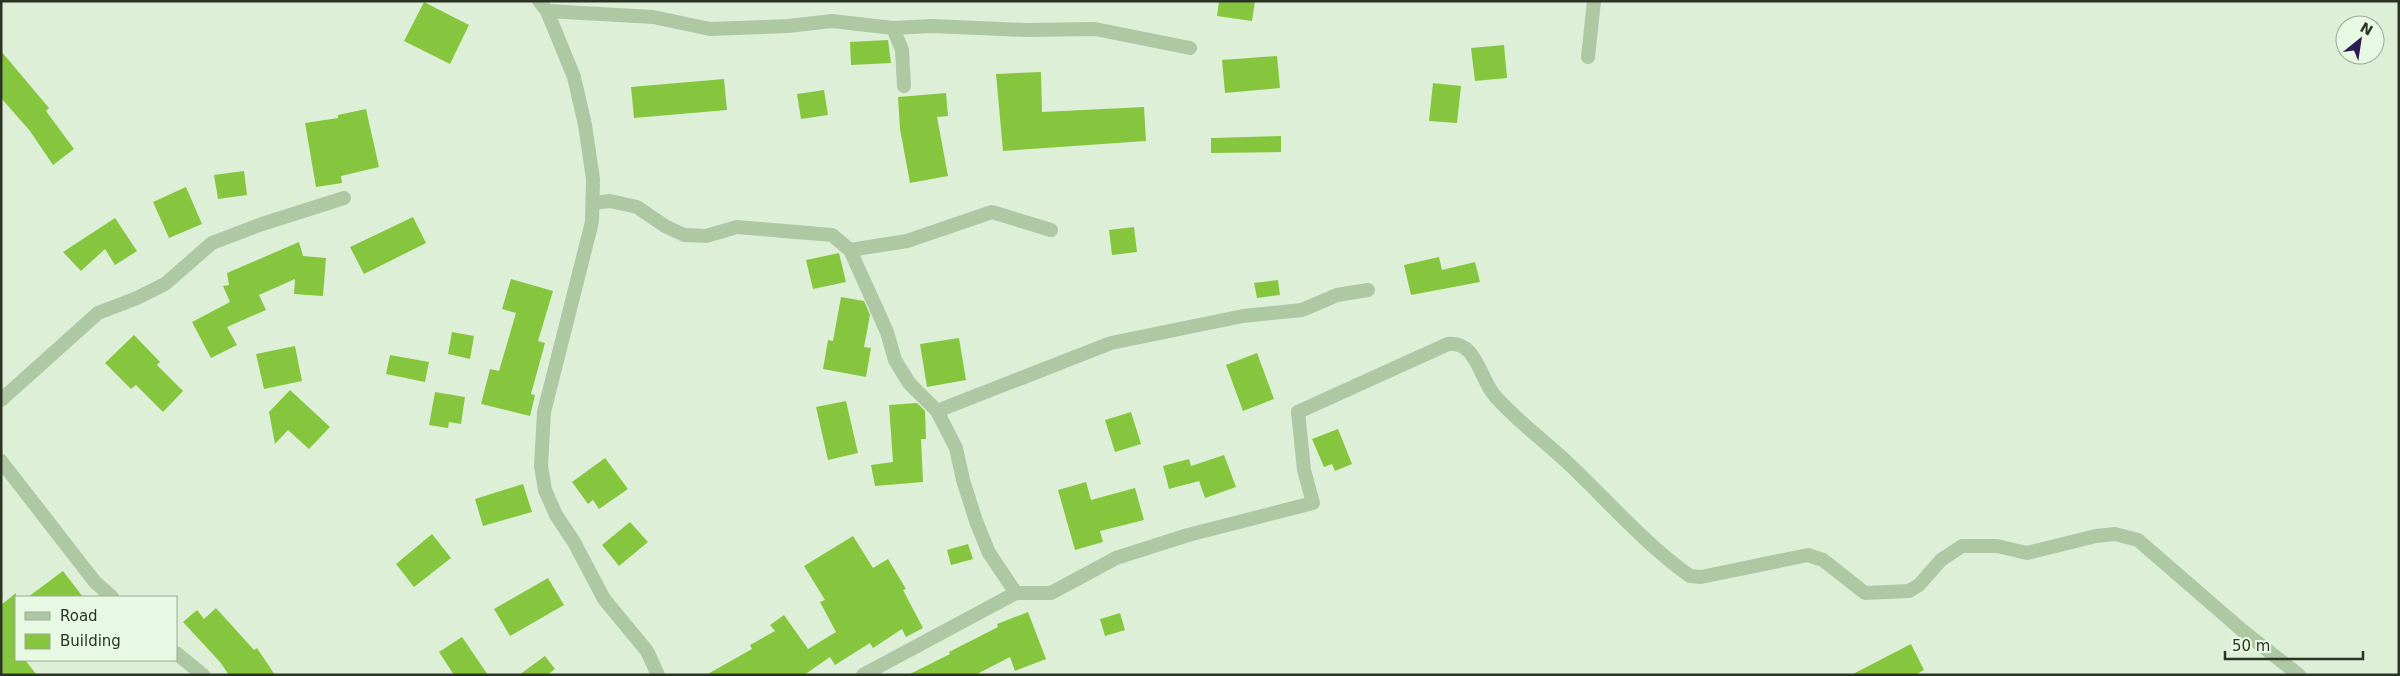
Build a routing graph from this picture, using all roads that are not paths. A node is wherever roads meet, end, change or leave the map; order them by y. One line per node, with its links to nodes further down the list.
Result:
1 (1594, 1): 5 (street)
2 (543, 6): 3 (street); 8 (street)
3 (893, 28): 4 (street); 6 (street)
4 (1190, 48)
5 (1588, 57)
6 (904, 86)
7 (344, 198): 12 (street)
8 (593, 202): 10 (street); 19 (street)
9 (1051, 230): 10 (street)
10 (850, 250): 13 (street)
11 (1368, 290): 13 (street)
12 (1, 400)
13 (937, 411): 15 (street)
14 (1, 460): 16 (street)
15 (1016, 593): 20 (street); 21 (street)
16 (111, 596)
17 (178, 655): 18 (street)
18 (203, 675)
19 (658, 675)
20 (863, 675)
21 (2300, 675)

